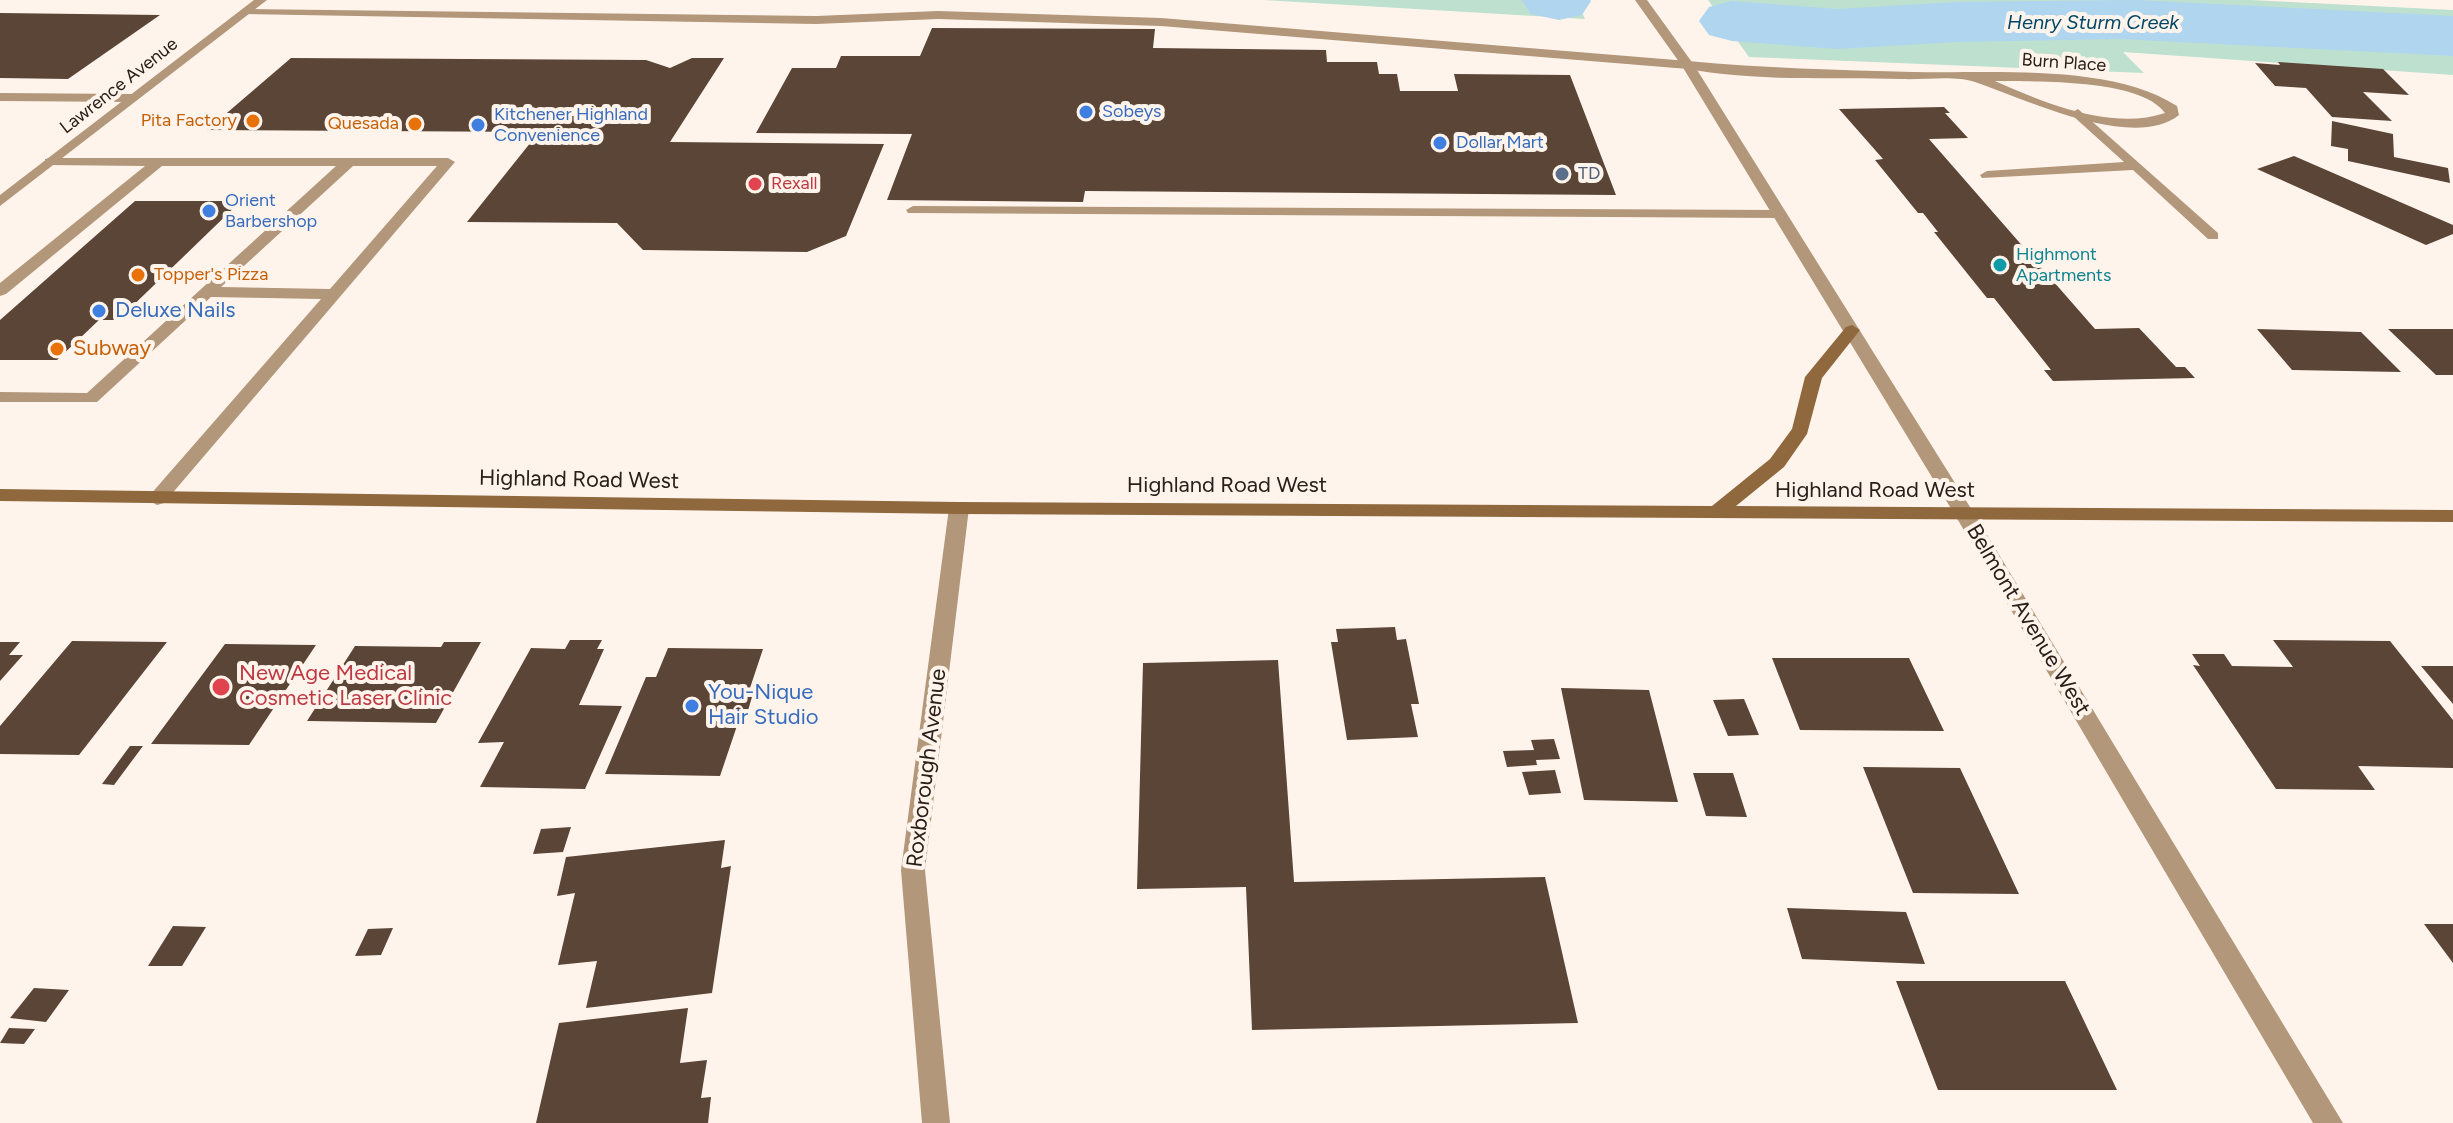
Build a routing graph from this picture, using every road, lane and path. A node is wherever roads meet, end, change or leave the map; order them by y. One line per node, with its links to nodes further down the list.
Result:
1 (261, 0): 3 (street, Lawrence Avenue)
2 (1641, 0): 4 (street, Belmont Avenue West)
3 (246, 12): 4 (street, Burn Place); 7 (street, Lawrence Avenue)
4 (1688, 65): 5 (street, Burn Place); 16 (street, Belmont Avenue West)
5 (1975, 77): 8 (street, Burn Place); 8 (street, Burn Place)
6 (0, 97): 7 (street)
7 (132, 98): 9 (street, Lawrence Avenue)
8 (2078, 113): 12 (street)
9 (50, 162): 10 (street); 14 (street, Lawrence Avenue)
10 (159, 162): 11 (street); 18 (street)
11 (349, 162): 19 (street); 20 (street)
12 (2133, 166): 13 (street); 17 (street)
13 (1987, 175)
14 (0, 202)
15 (913, 210): 16 (street)
16 (1780, 214): 21 (street, Belmont Avenue West)
17 (2213, 236)
18 (0, 291)
19 (208, 292): 20 (street); 22 (street)
20 (334, 294): 24 (street)
21 (1852, 330): 26 (main road); 27 (street, Belmont Avenue West)
22 (0, 397)
23 (0, 495): 24 (main road, Highland Road West)
24 (157, 499): 25 (main road, Highland Road West)
25 (959, 508): 26 (main road, Highland Road West); 29 (street, Roxborough Avenue)
26 (1714, 514): 27 (main road, Highland Road West)
27 (1965, 515): 28 (main road, Highland Road West); 30 (street, Belmont Avenue West)
28 (2453, 516)
29 (936, 1123)
30 (2329, 1123)

